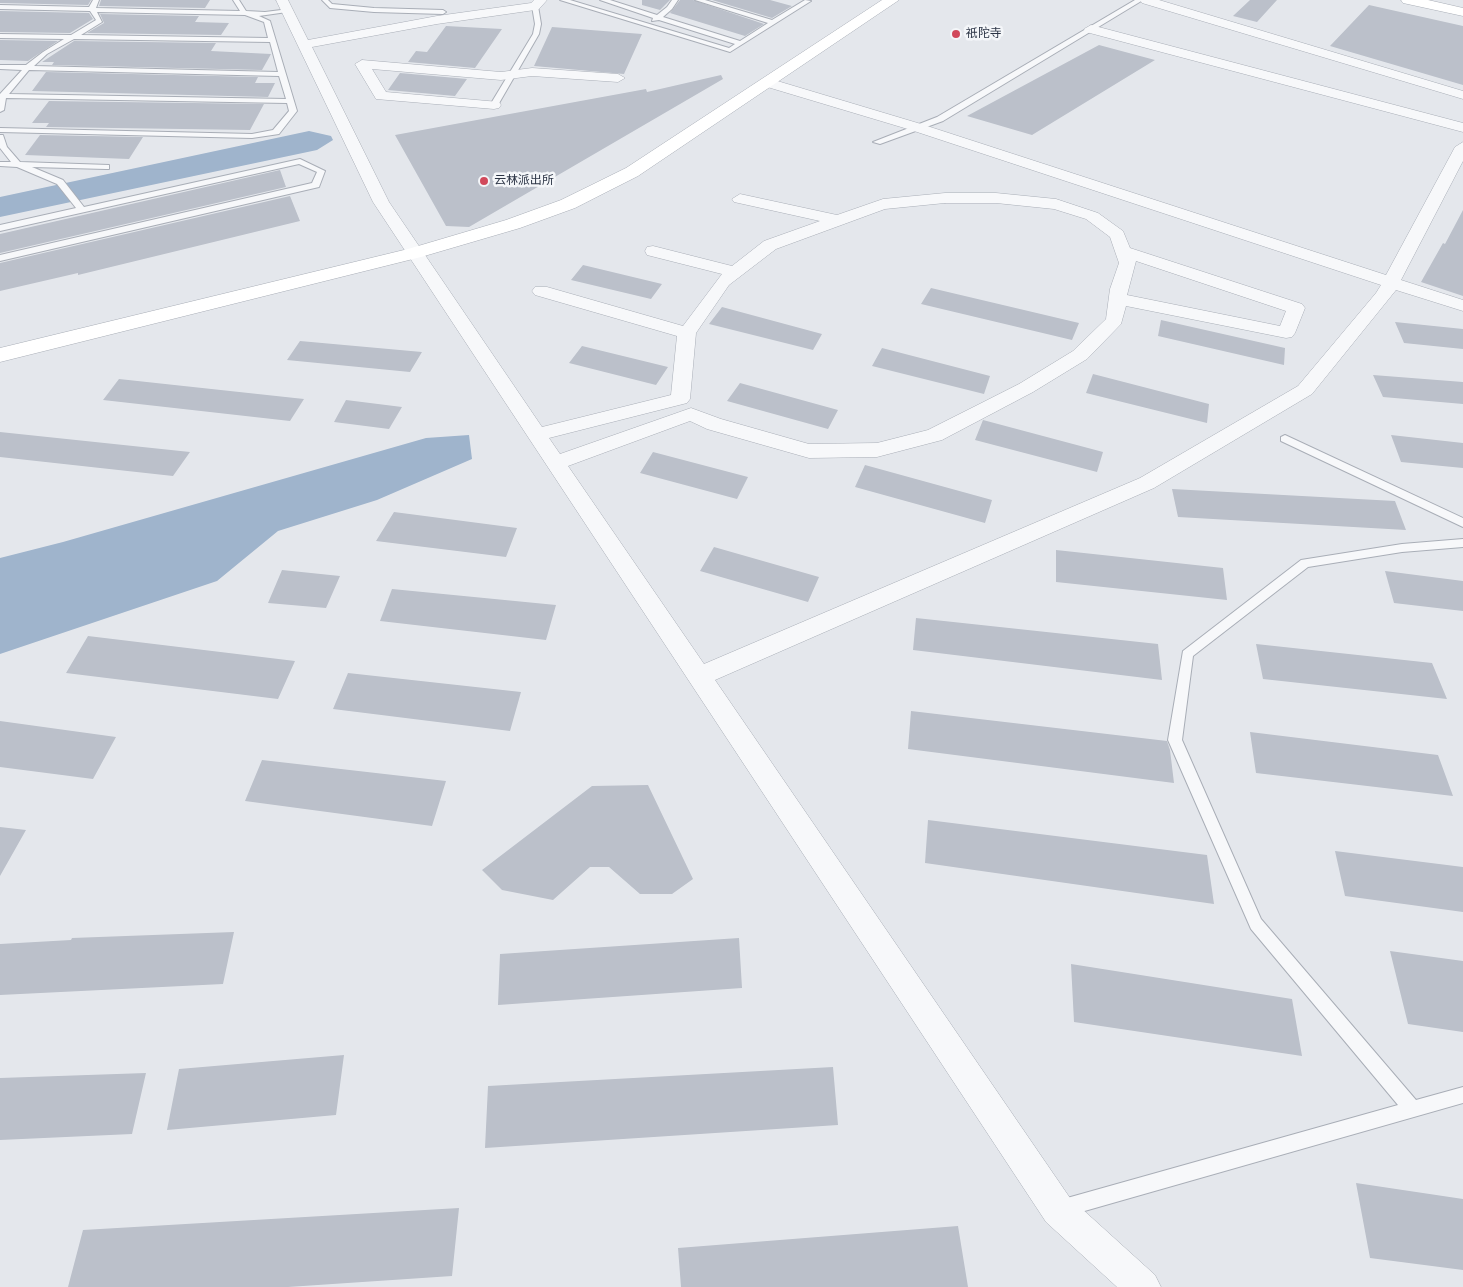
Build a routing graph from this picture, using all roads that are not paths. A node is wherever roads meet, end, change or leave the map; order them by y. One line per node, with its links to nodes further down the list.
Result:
1 (96, 0): 16 (lane)
2 (236, 0): 18 (lane)
3 (325, 0): 19 (lane)
4 (563, 0): 22 (lane)
5 (603, 0): 20 (lane)
6 (675, 0): 20 (lane)
7 (698, 0): 21 (lane)
8 (807, 0): 21 (lane)
9 (892, 0): 34 (street)
10 (1140, 0): 23 (lane)
11 (1146, 0): 35 (street)
12 (1408, 0): 17 (street)
13 (538, 3): 19 (street); 32 (lane)
14 (285, 5): 18 (lane); 28 (street)
15 (0, 7): 16 (lane)
16 (92, 9): 18 (lane); 25 (lane)
17 (1463, 12)
18 (244, 13): 26 (lane)
19 (442, 13): 28 (street)
20 (658, 17): 22 (lane); 27 (lane)
21 (774, 23): 27 (lane)
22 (648, 24): 27 (lane)
23 (1091, 29): 40 (lane); 41 (street)
24 (0, 36): 25 (lane)
25 (74, 37): 26 (lane); 30 (lane)
26 (272, 40): 31 (lane)
27 (741, 43)
28 (304, 45): 55 (street)
29 (0, 67): 30 (lane)
30 (27, 68): 31 (lane); 36 (lane)
31 (282, 74): 37 (lane)
32 (514, 74): 33 (street); 38 (lane); 38 (street)
33 (618, 78)
34 (769, 83): 40 (street); 55 (street)
35 (1463, 95)
36 (2, 96): 37 (lane); 39 (lane)
37 (291, 101): 42 (lane)
38 (494, 106)
39 (0, 110)
40 (916, 128): 44 (lane); 58 (street)
41 (1463, 128)
42 (0, 130)
43 (0, 137): 47 (lane)
44 (877, 142)
45 (1463, 147): 58 (street)
46 (0, 164): 47 (lane)
47 (17, 164): 48 (lane); 50 (lane)
48 (106, 167)
49 (740, 199): 51 (street)
50 (80, 208): 52 (lane); 56 (lane)
51 (836, 220): 54 (street); 57 (street)
52 (0, 228)
53 (653, 251): 57 (street)
54 (1123, 251): 60 (street); 60 (street)
55 (414, 253): 63 (street); 64 (street)
56 (0, 258)
57 (735, 272): 62 (street)
58 (1390, 283): 61 (street); 69 (street)
59 (541, 291): 62 (street)
60 (1118, 299): 66 (street)
61 (1463, 306)
62 (687, 333): 64 (street)
63 (0, 355)
64 (537, 435): 66 (street)
65 (1285, 439): 67 (lane)
66 (556, 463): 69 (street)
67 (1463, 522)
68 (1463, 543): 71 (lane)
69 (699, 676): 72 (street)
70 (1463, 1095): 71 (lane)
71 (1412, 1108): 72 (lane)
72 (1058, 1210): 73 (street)
73 (1143, 1287)

